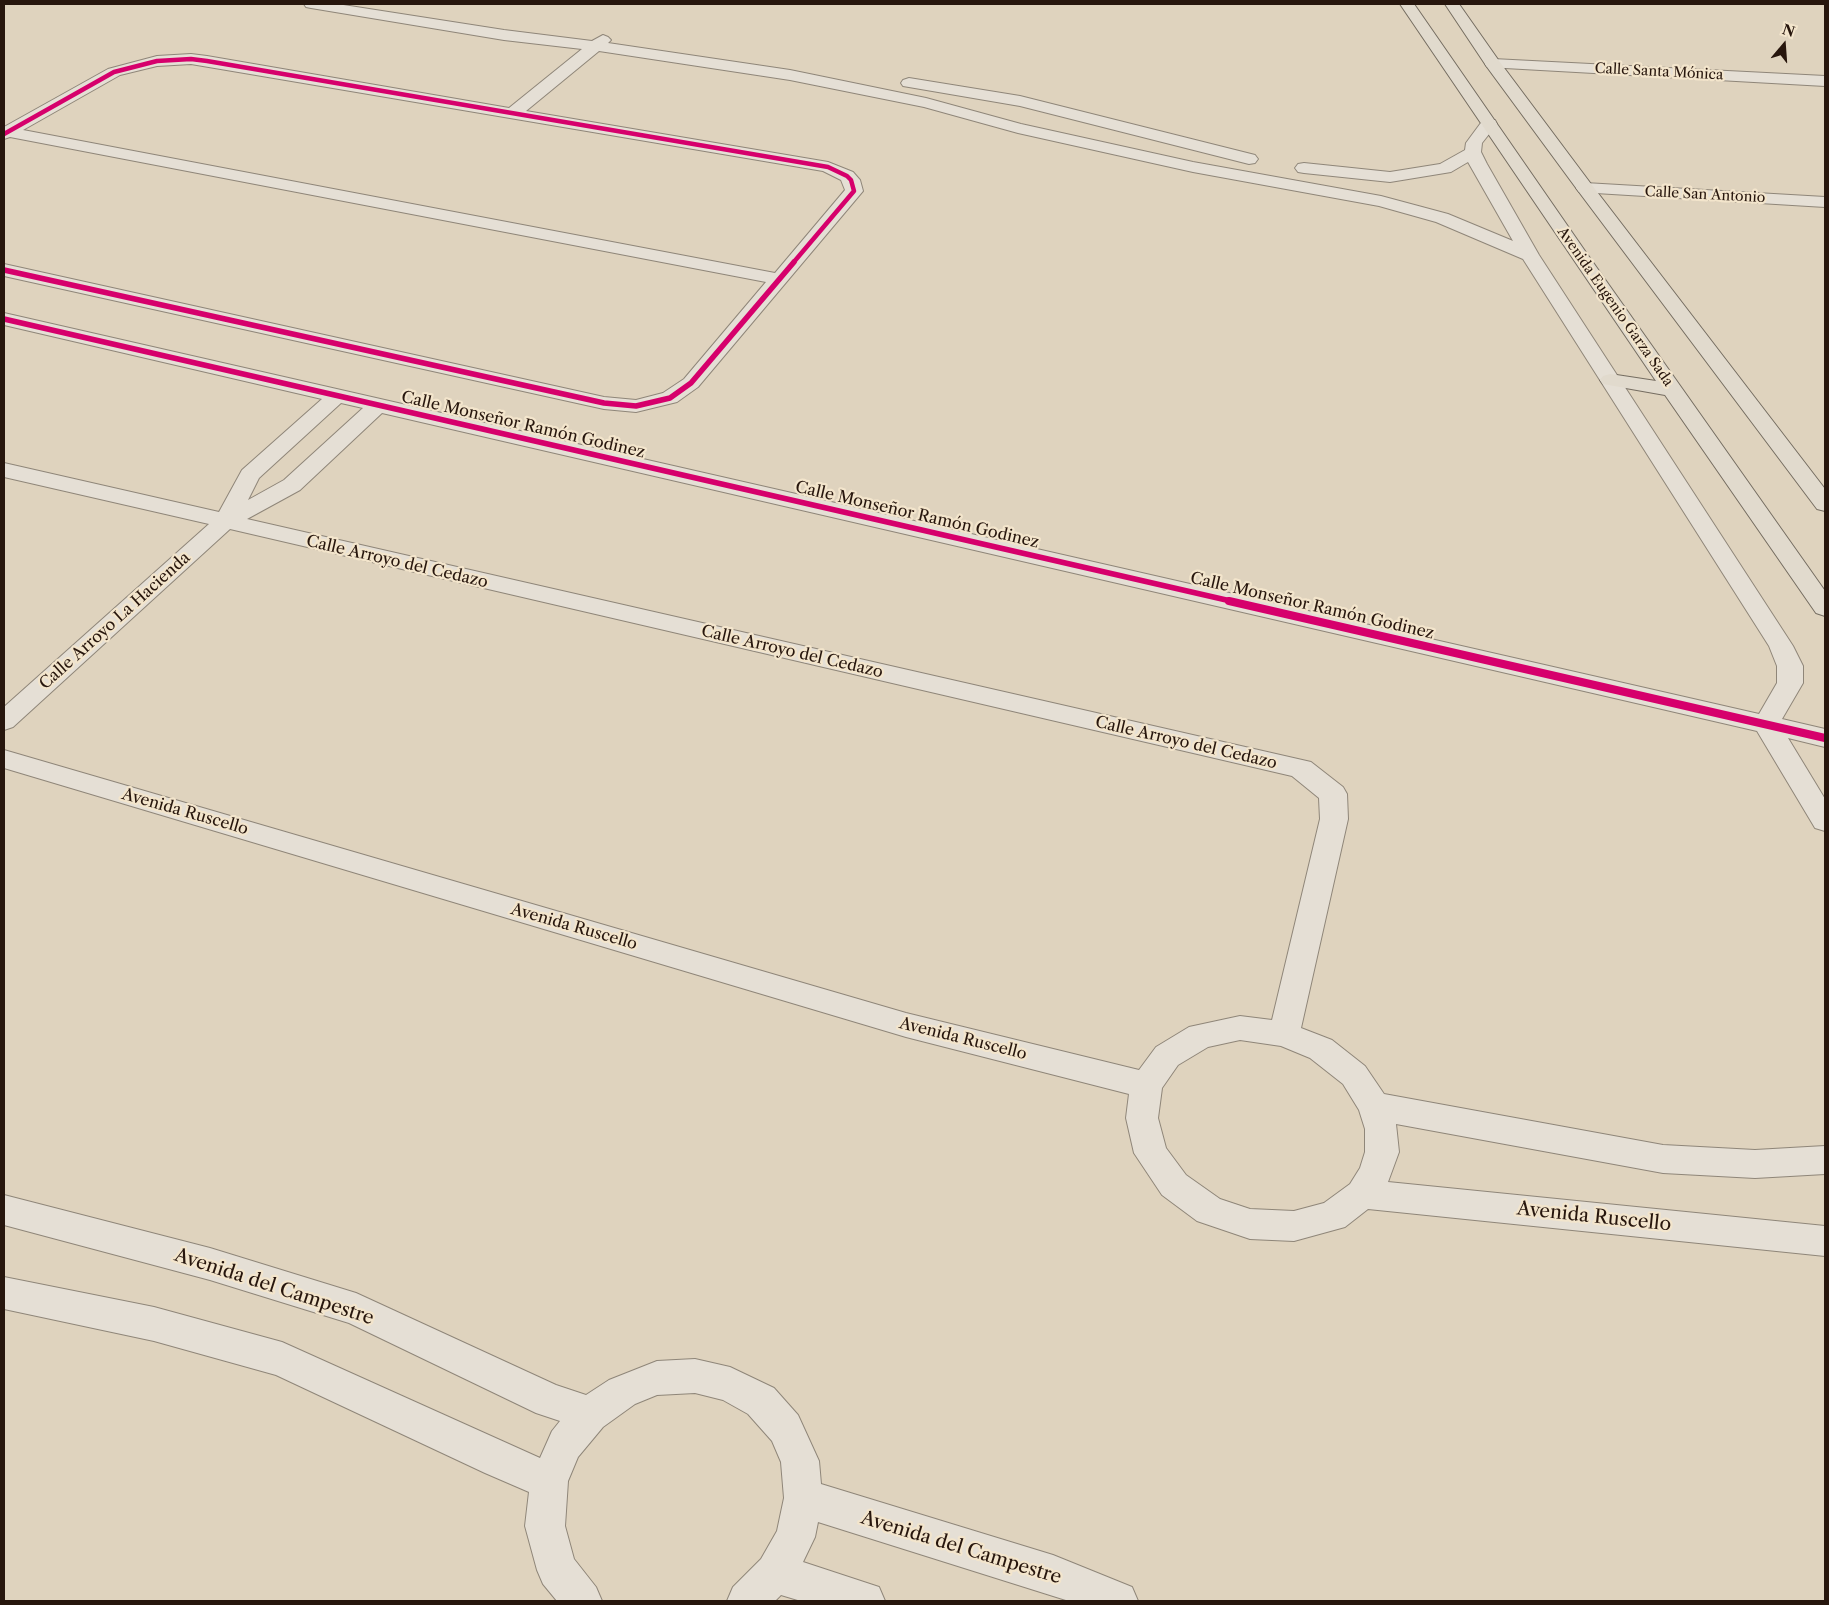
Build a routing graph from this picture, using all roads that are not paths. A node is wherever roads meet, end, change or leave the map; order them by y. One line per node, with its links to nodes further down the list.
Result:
1 (311, 4): 8 (street)
2 (389, 4): 5 (street)
3 (1407, 4): 12 (main road, Avenida Eugenio Garza Sada)
4 (1452, 4): 9 (main road)
5 (422, 7)
6 (574, 28): 7 (street)
7 (608, 37): 8 (street); 15 (street)
8 (594, 46): 11 (street); 19 (street)
9 (1493, 64): 10 (street, Calle Santa Mónica); 17 (main road)
10 (1825, 81)
11 (513, 113): 13 (street); 21 (street)
12 (1489, 124): 14 (street); 24 (main road, Avenida Eugenio Garza Sada)
13 (6, 133): 21 (street)
14 (1473, 152): 16 (street); 19 (street)
15 (1264, 162)
16 (1290, 166)
17 (1585, 188): 18 (street, Calle San Antonio); 28 (main road)
18 (1825, 202)
19 (1530, 255): 23 (street)
20 (4, 270): 21 (street)
21 (778, 279)
22 (4, 319): 25 (street, Calle Monseñor Ramón Godinez)
23 (1610, 380): 24 (main road); 32 (street)
24 (1673, 390): 30 (main road, Avenida Eugenio Garza Sada)
25 (337, 396): 26 (street, Calle Monseñor Ramón Godinez); 29 (street, Calle Arroyo La Hacienda)
26 (378, 406): 29 (street, Calle Arroyo La Hacienda); 32 (street, Calle Monseñor Ramón Godinez)
27 (4, 470): 29 (street, Calle Arroyo del Cedazo)
28 (1825, 504)
29 (225, 522): 31 (street, Calle Arroyo La Hacienda); 36 (street, Calle Arroyo del Cedazo)
30 (1825, 608)
31 (4, 720)
32 (1766, 725): 33 (street, Calle Monseñor Ramón Godinez); 35 (street)
33 (1825, 738)
34 (4, 759): 37 (street, Avenida Ruscello)
35 (1825, 821)
36 (1284, 1034): 37 (street); 38 (street)
37 (1146, 1086): 40 (street)
38 (1374, 1106): 39 (street); 40 (street)
39 (1825, 1160)
40 (1362, 1194): 42 (street, Avenida Ruscello)
41 (4, 1210): 44 (street, Avenida del Campestre)
42 (1825, 1241)
43 (4, 1293): 45 (street)
44 (590, 1414): 45 (street); 46 (street)
45 (549, 1481): 48 (street)
46 (803, 1498): 47 (street); 51 (street, Avenida del Campestre)
47 (775, 1573): 49 (street); 50 (street)
48 (582, 1601)
49 (747, 1601)
50 (865, 1601)
51 (1118, 1601)

